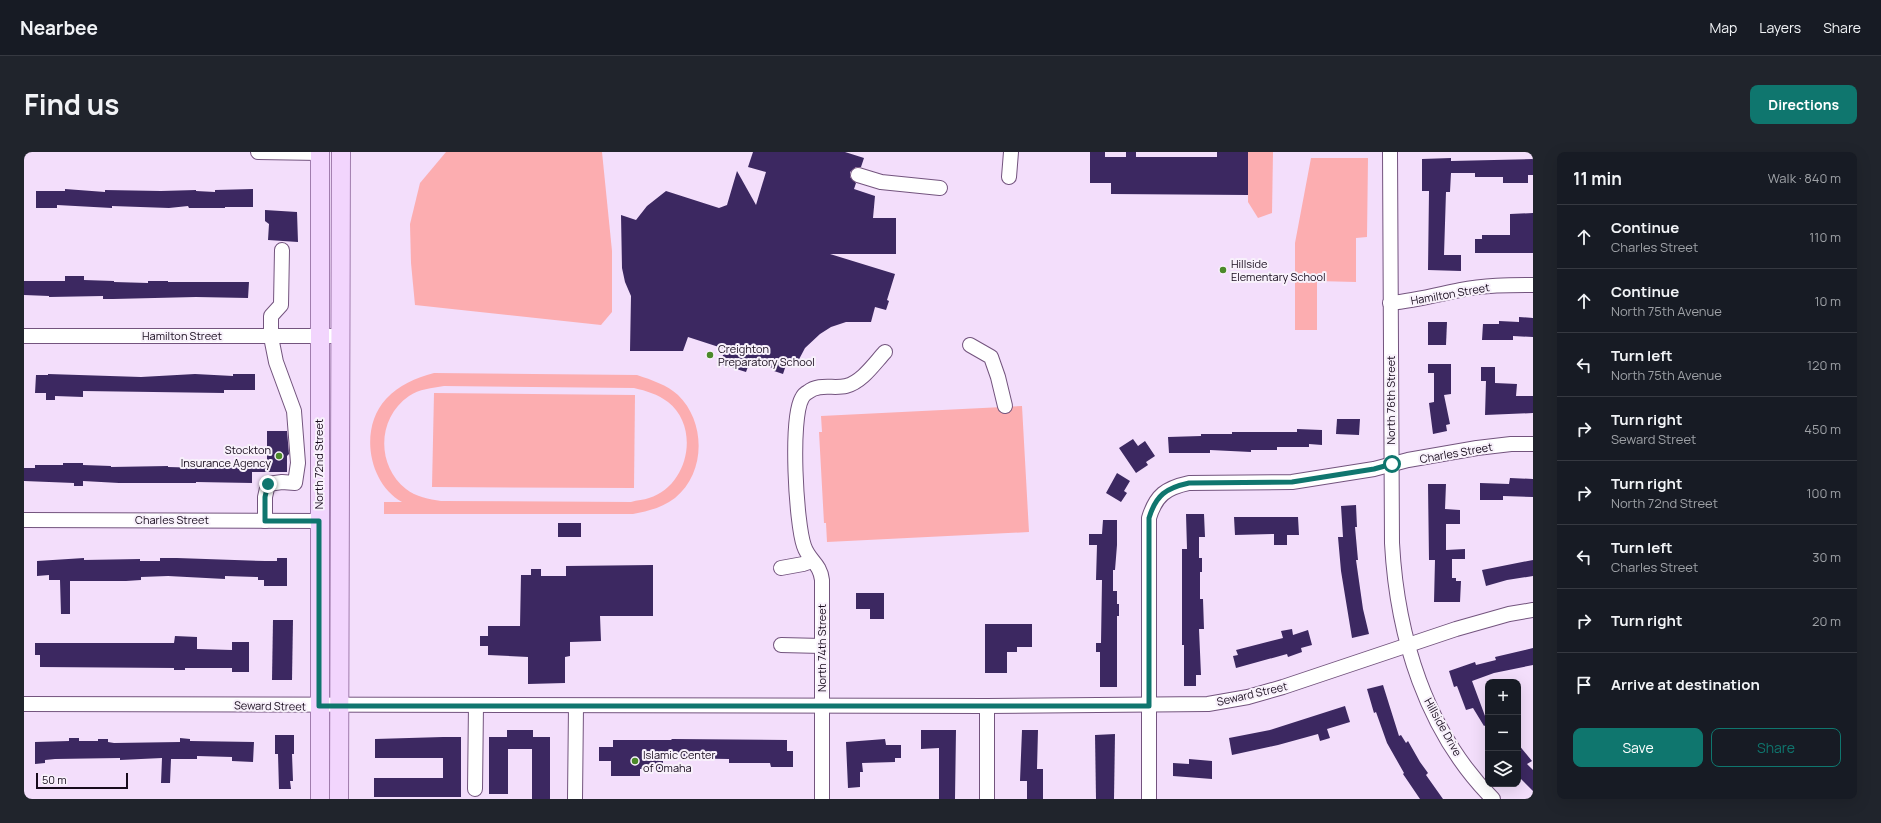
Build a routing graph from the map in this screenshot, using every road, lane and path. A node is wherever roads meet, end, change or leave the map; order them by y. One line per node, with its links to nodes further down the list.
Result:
1 (258, 152): 2 (street)
2 (320, 152): 13 (main road, North 72nd Street)
3 (341, 152): 14 (main road, North 72nd Street)
4 (1011, 152): 7 (street)
5 (1390, 152): 11 (street, North 76th Street)
6 (858, 175): 8 (street)
7 (1009, 177)
8 (940, 188)
9 (282, 250): 15 (street)
10 (1533, 284): 11 (street, Hamilton Street)
11 (1390, 303): 20 (street, North 76th Street)
12 (24, 336): 15 (street, Hamilton Street)
13 (319, 336): 14 (street, Hamilton Street); 15 (street, Hamilton Street); 23 (main road, North 72nd Street)
14 (340, 336): 33 (main road, North 72nd Street)
15 (271, 337): 22 (street)
16 (970, 345): 18 (street)
17 (885, 352): 24 (street, North 74th Street)
18 (1005, 406)
19 (1533, 444): 20 (street, Charles Street)
20 (1392, 464): 29 (street, North 76th Street); 37 (street, Charles Street)
21 (24, 520): 22 (street, Charles Street)
22 (265, 521): 23 (street, Charles Street)
23 (319, 521): 32 (main road, North 72nd Street)
24 (816, 565): 25 (street); 28 (street, North 74th Street)
25 (782, 568)
26 (1533, 610): 29 (street, Seward Street)
27 (781, 645): 28 (street)
28 (822, 646): 35 (street, North 74th Street)
29 (1407, 646): 37 (street, Seward Street); 45 (street, Hillside Drive)
30 (24, 704): 32 (street, Seward Street)
31 (476, 705): 33 (street, Seward Street); 34 (street, Seward Street); 38 (street)
32 (319, 706): 33 (street, Seward Street); 39 (main road, North 72nd Street)
33 (340, 706): 40 (main road, North 72nd Street)
34 (576, 706): 35 (street, Seward Street); 41 (street)
35 (822, 706): 36 (street, Seward Street); 42 (street, North 74th Street)
36 (987, 706): 37 (street, Seward Street); 43 (street)
37 (1149, 706): 44 (street, Charles Street)
38 (475, 789)
39 (320, 799)
40 (339, 799)
41 (575, 799)
42 (822, 799)
43 (987, 799)
44 (1149, 799)
45 (1493, 799)

